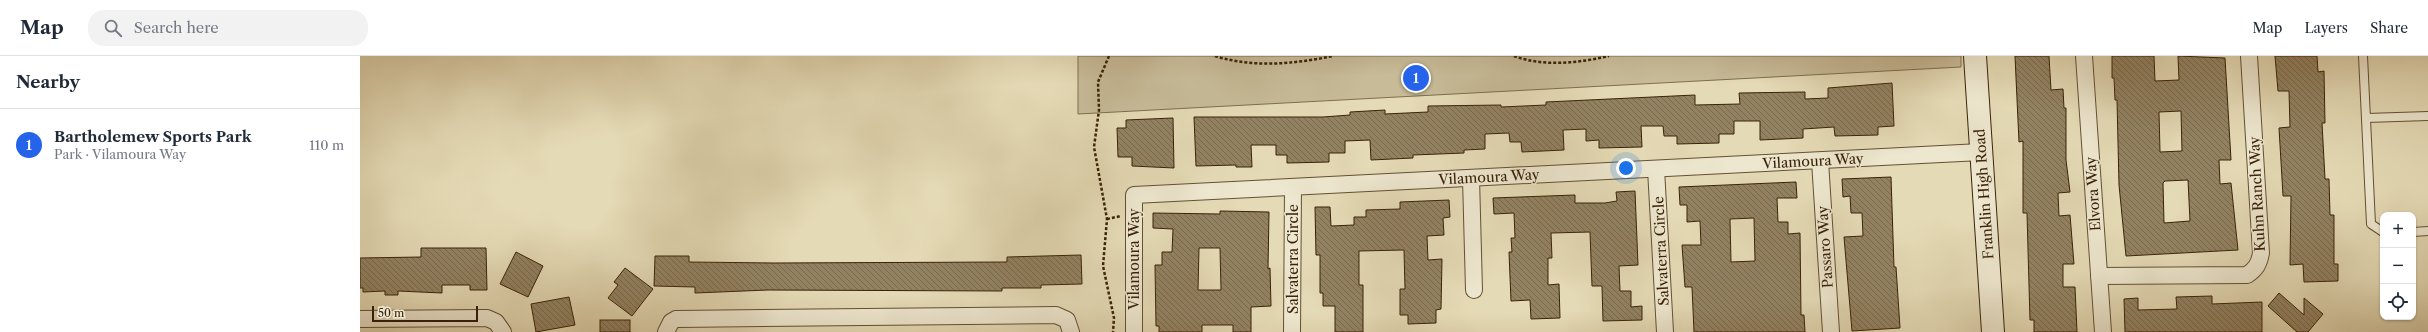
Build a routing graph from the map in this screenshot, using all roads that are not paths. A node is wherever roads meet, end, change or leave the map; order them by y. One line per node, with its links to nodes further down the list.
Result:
1 (1975, 56): 7 (street, Franklin High Road)
2 (2084, 56): 15 (street, Elvora Way)
3 (2249, 56): 15 (street, Kuhn Ranch Way)
4 (2363, 56): 6 (lane)
5 (2428, 116): 6 (lane)
6 (2366, 118): 12 (lane)
7 (1981, 152): 8 (street, Vilamoura Way); 25 (street, Franklin High Road)
8 (1820, 161): 9 (street, Vilamoura Way); 24 (street, Passaro Way)
9 (1656, 169): 10 (street, Vilamoura Way); 23 (street, Salvaterra Circle)
10 (1471, 178): 11 (street, Vilamoura Way); 16 (street)
11 (1293, 187): 21 (street, Vilamoura Way); 22 (street, Salvaterra Circle)
12 (2380, 230)
13 (2428, 231): 14 (lane)
14 (2416, 232)
15 (2099, 276): 26 (street, Elvora Way)
16 (1474, 290)
17 (360, 319): 18 (street)
18 (503, 332)
19 (666, 332): 20 (street)
20 (1071, 332)
21 (1134, 332)
22 (1292, 332)
23 (1665, 332)
24 (1831, 332)
25 (1993, 332)
26 (2103, 332)

